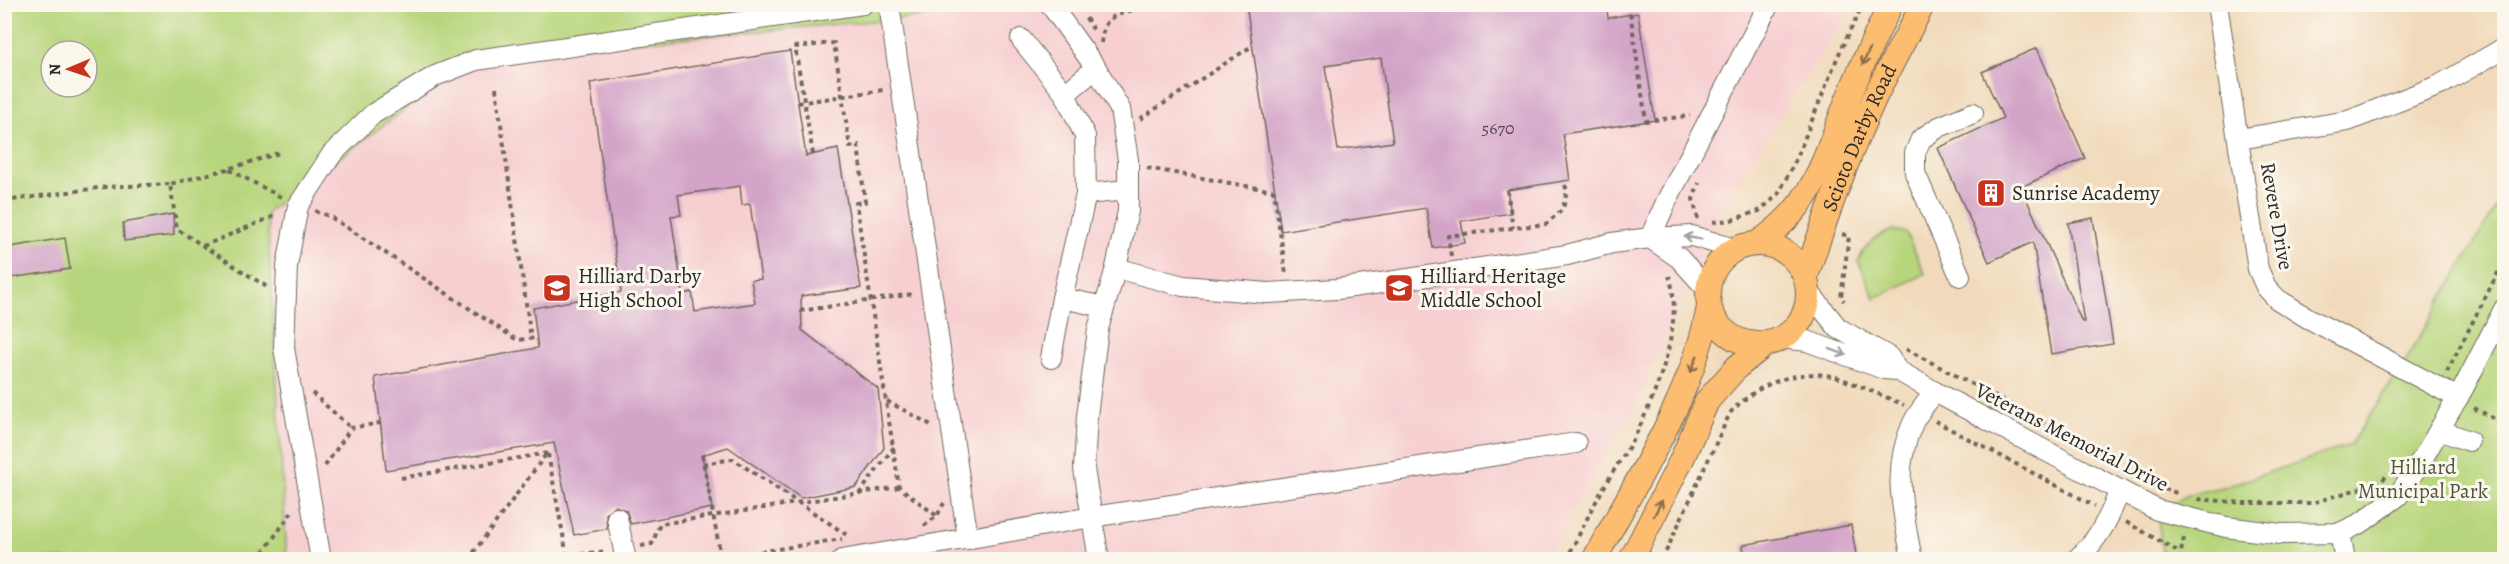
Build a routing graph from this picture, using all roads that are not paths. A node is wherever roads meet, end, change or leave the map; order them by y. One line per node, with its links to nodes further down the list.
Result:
1 (863, 4): 39 (street)
2 (888, 4): 37 (street)
3 (1769, 4): 16 (street)
4 (1891, 4): 17 (main road, Scioto Darby Road, one-way to 17)
5 (1923, 4): 20 (main road, Scioto Darby Road)
6 (2217, 4): 13 (street, Revere Drive)
7 (1053, 5): 10 (street)
8 (1021, 39): 11 (street)
9 (2505, 48): 13 (street)
10 (1096, 68): 11 (street); 14 (street)
11 (1065, 94): 15 (street)
12 (1973, 113): 19 (street)
13 (2239, 139): 29 (street, Revere Drive)
14 (1128, 190): 15 (street); 18 (street)
15 (1086, 194): 21 (street)
16 (1650, 238): 17 (street, one-way to 16); 18 (street); 22 (street)
17 (1745, 246): 20 (main road); 22 (main road)
18 (1116, 268): 23 (street)
19 (1960, 276)
20 (1807, 284): 25 (main road); 27 (street, Veterans Memorial Drive)
21 (1062, 298): 23 (street); 26 (street)
22 (1708, 299): 25 (main road); 42 (main road, one-way to 42)
23 (1104, 307): 34 (street)
24 (2503, 315): 29 (street, Veterans Memorial Drive)
25 (1774, 340): 27 (street, Veterans Memorial Drive, one-way to 27); 43 (main road, one-way to 25)
26 (1051, 358)
27 (1897, 370): 28 (street, Veterans Memorial Drive)
28 (1935, 392): 33 (street, Veterans Memorial Drive); 44 (street)
29 (2458, 398): 30 (street, Veterans Memorial Drive)
30 (2439, 430): 31 (street); 36 (street, Veterans Memorial Drive)
31 (2469, 441)
32 (1576, 443): 34 (street)
33 (2119, 492): 36 (street, Veterans Memorial Drive); 45 (street)
34 (1092, 517): 37 (street); 41 (street)
35 (617, 518): 38 (street)
36 (2340, 533): 46 (street)
37 (968, 539): 40 (street)
38 (625, 554)
39 (321, 560)
40 (842, 560)
41 (1098, 560)
42 (1594, 560)
43 (1631, 560)
44 (1912, 560)
45 (2076, 560)
46 (2345, 560)

